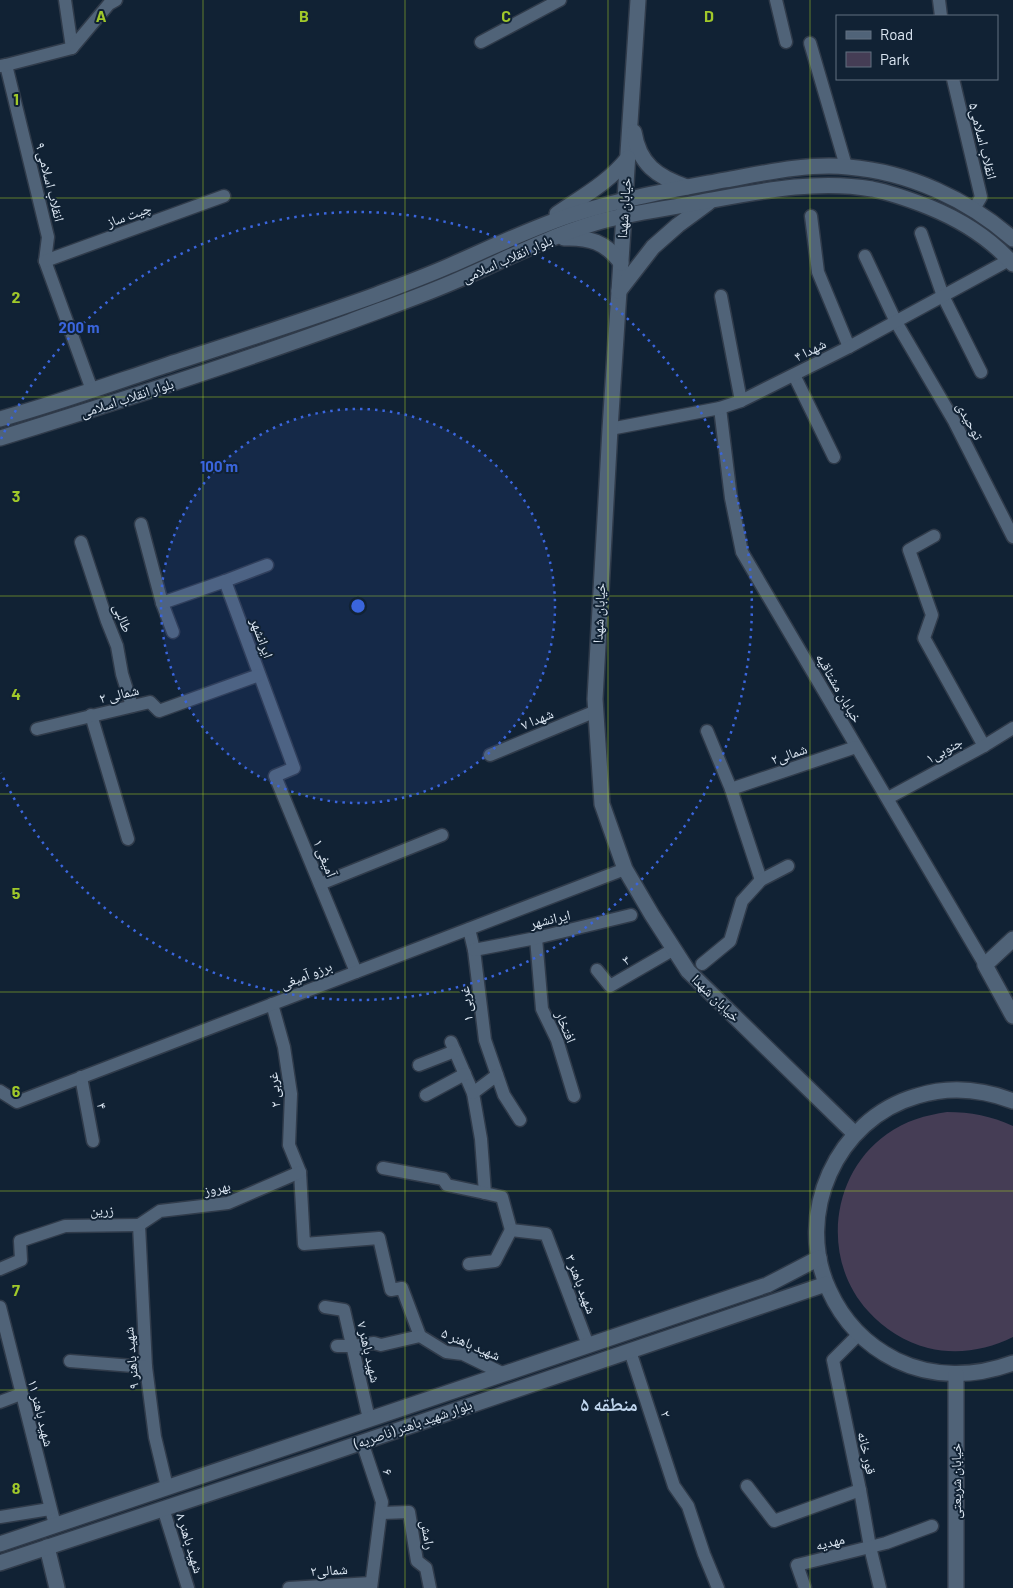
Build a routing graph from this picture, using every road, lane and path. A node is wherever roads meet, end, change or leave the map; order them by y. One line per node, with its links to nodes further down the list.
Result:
1 (65, 0): 11 (street)
2 (116, 0): 11 (street)
3 (560, 0): 8 (street)
4 (638, 0): 14 (main road, خیابان شهدا)
5 (776, 0): 9 (street)
6 (939, 0): 7 (street)
7 (941, 15)
8 (481, 42)
9 (786, 42)
10 (810, 43): 16 (street)
11 (72, 48): 12 (street)
12 (3, 65): 30 (street, انقلاب اسلامی ۹)
13 (953, 80): 21 (street, انقلاب اسلامی۵)
14 (631, 109): 15 (main road, خیابان شهدا); 17 (main road)
15 (628, 158): 19 (main road, خیابان شهدا); 24 (main road)
16 (846, 166): 17 (main road, بلوار انقلاب اسلامی); 21 (main road, بلوار انقلاب اسلامی)
17 (688, 187): 19 (main road, بلوار انقلاب اسلامی)
18 (224, 196): 30 (street, چیت ساز)
19 (625, 200): 22 (main road, خیابان شهدا); 24 (main road, بلوار انقلاب اسلامی)
20 (711, 200): 22 (main road, بلوار انقلاب اسلامی); 31 (main road, بلوار انقلاب اسلامی); 34 (main road)
21 (974, 209): 27 (main road, بلوار انقلاب اسلامی)
22 (624, 216): 26 (main road, بلوار انقلاب اسلامی); 32 (main road, خیابان شهدا)
23 (811, 216): 38 (street)
24 (532, 229): 28 (main road, بلوار انقلاب اسلامی)
25 (921, 233): 36 (street)
26 (550, 239): 32 (main road); 33 (main road, بلوار انقلاب اسلامی)
27 (1013, 239)
28 (481, 252): 33 (main road); 41 (main road, بلوار انقلاب اسلامی)
29 (865, 256): 37 (street, توحیدی)
30 (45, 261): 41 (street, انقلاب اسلامی ۹)
31 (1011, 262): 36 (street, شهدا ۴)
32 (621, 263): 34 (main road, خیابان شهدا)
33 (488, 267): 46 (main road, بلوار انقلاب اسلامی)
34 (619, 290): 45 (main road, خیابان شهدا)
35 (721, 296): 42 (street)
36 (943, 296): 37 (street, شهدا ۴); 39 (street)
37 (896, 322): 38 (street, شهدا ۴); 50 (street, توحیدی)
38 (849, 346): 40 (street, شهدا ۴)
39 (981, 372)
40 (794, 375): 42 (street, شهدا ۴); 47 (street)
41 (92, 390): 44 (main road, بلوار انقلاب اسلامی)
42 (741, 401): 43 (street, شهدا ۴)
43 (720, 408): 45 (street, شهدا ۴); 64 (street, خیابان مشتاقیه)
44 (0, 419)
45 (610, 429): 58 (main road, خیابان شهدا)
46 (0, 438)
47 (834, 457)
48 (140, 524): 54 (street)
49 (934, 536): 63 (street)
50 (1013, 537)
51 (81, 542): 57 (street, طالبی)
52 (267, 565): 53 (street)
53 (225, 581): 54 (street); 56 (street, ایرانشهر)
54 (162, 603): 55 (street)
55 (173, 632)
56 (259, 674): 57 (street, ۲ شمالی); 66 (street, ایرانشهر)
57 (132, 706): 59 (street, ۲ شمالی)
58 (596, 711): 65 (street, شهدا ۷); 72 (main road, خیابان شهدا)
59 (91, 715): 61 (street, ۲ شمالی); 70 (street)
60 (1013, 728): 63 (street, جنوبی۱)
61 (37, 729)
62 (706, 731): 67 (street)
63 (984, 746): 68 (street, جنوبی۱)
64 (856, 747): 67 (street, شمالی۲); 68 (street, خیابان مشتاقیه)
65 (490, 755)
66 (294, 768): 74 (street, آمیغی ۱)
67 (731, 789): 73 (street)
68 (888, 798): 82 (street, خیابان مشتاقیه)
69 (442, 835): 74 (street)
70 (128, 839)
71 (788, 866): 73 (street)
72 (625, 869): 76 (street, برزو آمیغی); 79 (main road, خیابان شهدا)
73 (761, 880): 81 (street)
74 (320, 884): 84 (street, آمیغی ۱)
75 (631, 915): 77 (street, ایرانشهر)
76 (469, 929): 80 (street, ۱ غربی); 84 (street, برزو آمیغی)
77 (536, 938): 80 (street, ایرانشهر); 94 (street, افتخار)
78 (1013, 939): 82 (main road)
79 (674, 949): 83 (street, ۳); 97 (main road, خیابان شهدا)
80 (474, 950): 89 (street, ۱ غربی)
81 (702, 964)
82 (985, 964): 86 (main road)
83 (597, 970)
84 (356, 972): 85 (street, برزو آمیغی)
85 (272, 1004): 90 (street, برزو آمیغی); 100 (street, ۲ غربی)
86 (1013, 1016)
87 (419, 1065): 88 (street)
88 (465, 1074): 92 (street); 93 (street)
89 (497, 1075): 92 (street); 96 (street, ۱ غربی)
90 (81, 1077): 91 (street, برزو آمیغی); 98 (street, ۴)
91 (0, 1091)
92 (473, 1093): 101 (street)
93 (426, 1095)
94 (574, 1096)
95 (1013, 1101): 97 (main road)
96 (520, 1120)
97 (855, 1134): 104 (main road)
98 (93, 1141)
99 (383, 1168): 101 (street)
100 (300, 1172): 102 (street, بهروز); 111 (street, شهید باهنر ۵)
101 (485, 1193): 103 (street)
102 (139, 1225): 106 (street, زرین); 118 (street, شهید باهنر ۹)
103 (511, 1230): 105 (street); 112 (street, شهید باهنر ۳)
104 (818, 1258): 107 (main road); 112 (main road, بلوار شهید باهنر (ناصریه))
105 (470, 1264)
106 (0, 1269)
107 (826, 1284): 110 (main road); 115 (main road, بلوار شهید باهنر (ناصریه))
108 (0, 1307): 121 (street, شهید باهنر ۱۱)
109 (325, 1307): 114 (street, شهید باهنر ۷)
110 (859, 1334): 120 (main road); 129 (street, قور خانه)
111 (420, 1336): 114 (street); 119 (street, شهید باهنر ۵)
112 (588, 1345): 119 (main road, بلوار شهید باهنر (ناصریه))
113 (337, 1346): 114 (street)
114 (353, 1346): 123 (street, شهید باهنر ۷)
115 (630, 1352): 125 (main road, بلوار شهید باهنر (ناصریه)); 145 (street, ۲)
116 (70, 1361): 118 (street)
117 (1013, 1363): 120 (main road)
118 (146, 1367): 128 (street, شهید باهنر ۹)
119 (504, 1374): 123 (main road, بلوار شهید باهنر (ناصریه))
120 (956, 1374): 148 (main road, خیابان شریعتی)
121 (21, 1394): 122 (street); 130 (street, شهید باهنر ۱۱)
122 (0, 1402)
123 (369, 1419): 124 (main road, بلوار شهید باهنر (ناصریه))
124 (307, 1440): 126 (main road); 128 (main road, بلوار شهید باهنر (ناصریه))
125 (362, 1442): 126 (main road, بلوار شهید باهنر (ناصریه)); 132 (street, ۶)
126 (313, 1459): 131 (main road, بلوار شهید باهنر (ناصریه))
127 (747, 1486): 129 (street)
128 (167, 1487): 134 (main road, بلوار شهید باهنر (ناصریه))
129 (860, 1490): 138 (street, قور خانه)
130 (50, 1508): 133 (street); 134 (street, شهید باهنر ۱۱)
131 (163, 1508): 137 (main road, بلوار شهید باهنر (ناصریه)); 142 (street, شهید باهنر ۸)
132 (382, 1513): 140 (street, ۶); 144 (street, رامش)
133 (0, 1517)
134 (55, 1525): 136 (main road, بلوار شهید باهنر (ناصریه))
135 (932, 1526): 138 (street, مهدیه)
136 (0, 1544)
137 (47, 1547): 139 (main road, بلوار شهید باهنر (ناصریه)); 141 (main road)
138 (870, 1547): 146 (street, مهدیه); 147 (street, قور خانه)
139 (0, 1563)
140 (371, 1585): 143 (street, شمالی۲)
141 (57, 1588)
142 (188, 1588)
143 (289, 1588)
144 (430, 1588)
145 (718, 1588)
146 (805, 1588)
147 (880, 1588)
148 (956, 1588)

